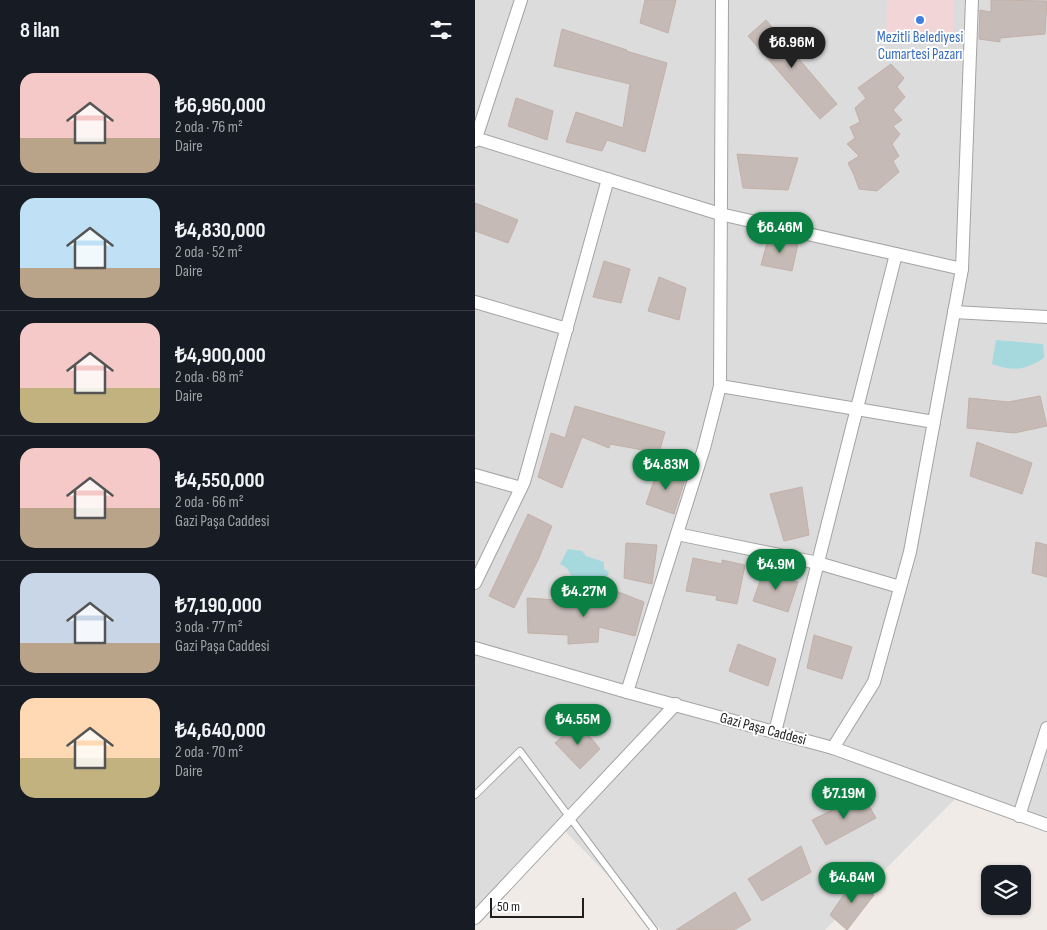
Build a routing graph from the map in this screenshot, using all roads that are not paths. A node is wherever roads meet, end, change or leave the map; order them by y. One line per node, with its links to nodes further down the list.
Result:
1 (521, 0): 4 (street)
2 (722, 0): 6 (street)
3 (972, 0): 8 (street)
4 (475, 139): 5 (street)
5 (608, 179): 6 (street); 12 (street)
6 (720, 214): 7 (street); 13 (street)
7 (896, 254): 8 (street); 14 (street)
8 (962, 269): 10 (street)
9 (475, 302): 12 (street)
10 (954, 312): 11 (street); 15 (street)
11 (1047, 316)
12 (567, 329): 17 (street)
13 (720, 386): 14 (street); 18 (street)
14 (857, 409): 15 (street); 19 (street)
15 (934, 422): 21 (street)
16 (475, 475): 17 (street)
17 (521, 488): 20 (street)
18 (677, 534): 19 (street); 23 (street)
19 (818, 563): 21 (street); 26 (street)
20 (475, 583)
21 (900, 587): 27 (street)
22 (475, 648): 23 (street, Gazi Paşa Caddesi)
23 (627, 692): 24 (street, Gazi Paşa Caddesi)
24 (675, 704): 26 (street, Gazi Paşa Caddesi); 30 (street)
25 (1047, 728): 29 (street)
26 (775, 732): 27 (street, Gazi Paşa Caddesi)
27 (833, 748): 29 (street, Gazi Paşa Caddesi)
28 (475, 795): 30 (lane)
29 (1019, 816): 31 (street, Gazi Paşa Caddesi)
30 (569, 817): 32 (street); 33 (lane)
31 (1047, 825)
32 (475, 918)
33 (654, 930)

